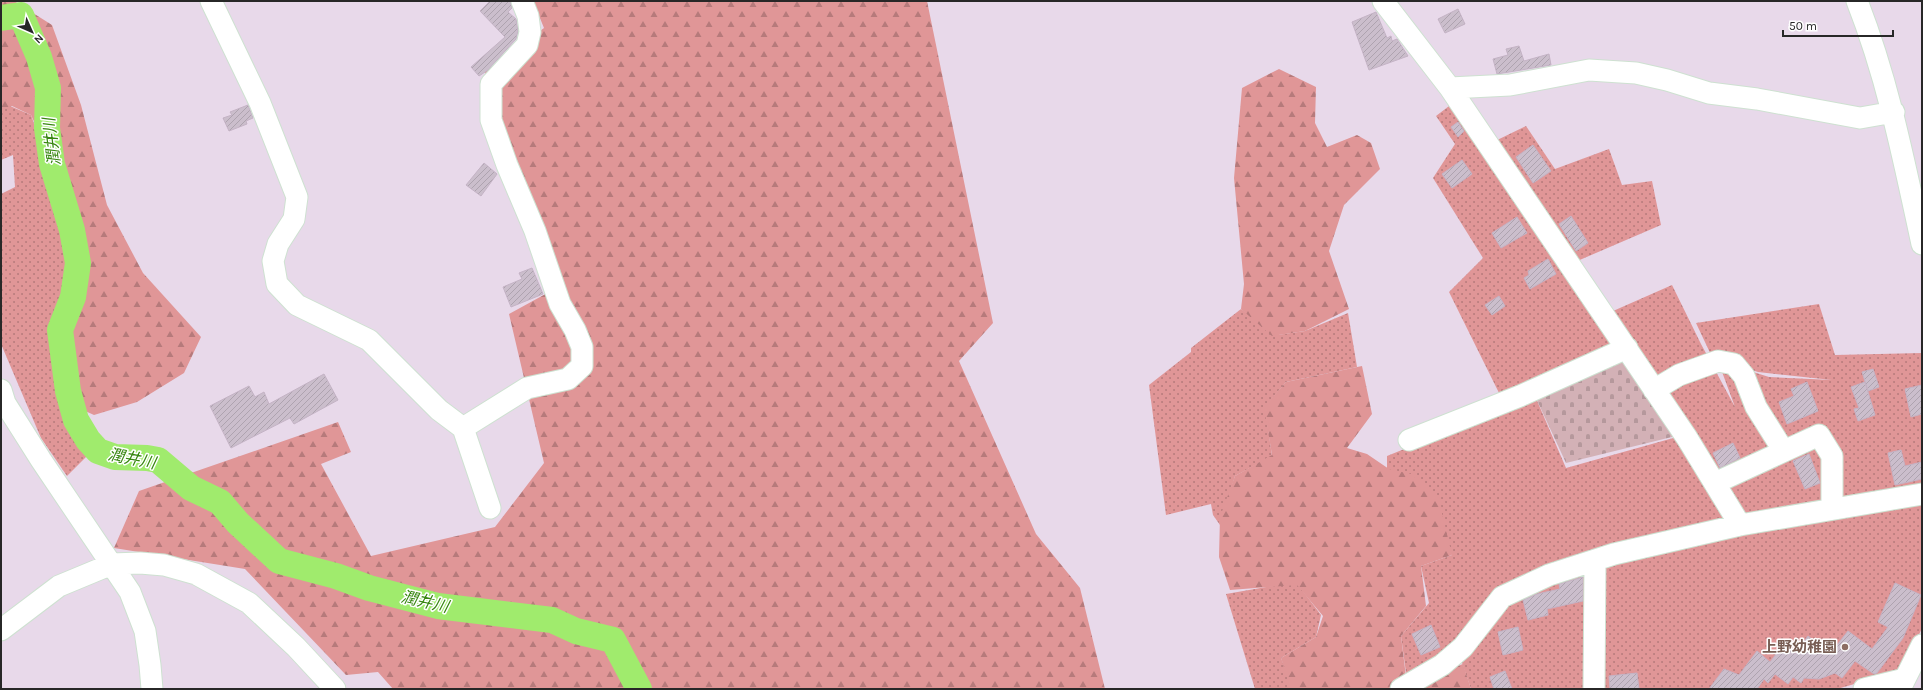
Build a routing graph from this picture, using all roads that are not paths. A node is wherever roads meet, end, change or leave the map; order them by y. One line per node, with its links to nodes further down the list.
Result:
1 (211, 1): 11 (street)
2 (522, 1): 11 (street)
3 (1383, 1): 5 (street)
4 (1858, 1): 6 (street)
5 (1450, 88): 6 (street); 8 (street)
6 (1894, 112): 7 (street)
7 (1922, 244)
8 (1627, 348): 10 (street); 12 (street)
9 (1, 390): 19 (street)
10 (1654, 390): 13 (street); 14 (street)
11 (463, 428): 16 (street)
12 (1409, 440)
13 (1783, 450): 14 (street); 17 (street)
14 (1715, 483): 18 (street)
15 (1922, 494): 17 (street)
16 (490, 508)
17 (1832, 509): 18 (street)
18 (1740, 525): 26 (street)
19 (112, 564): 21 (street); 24 (street); 25 (street)
20 (1595, 564): 27 (street)
21 (1, 630)
22 (1922, 645): 23 (street)
23 (1903, 684): 28 (street)
24 (152, 689)
25 (335, 689)
26 (1401, 689)
27 (1594, 689)
28 (1864, 689)

